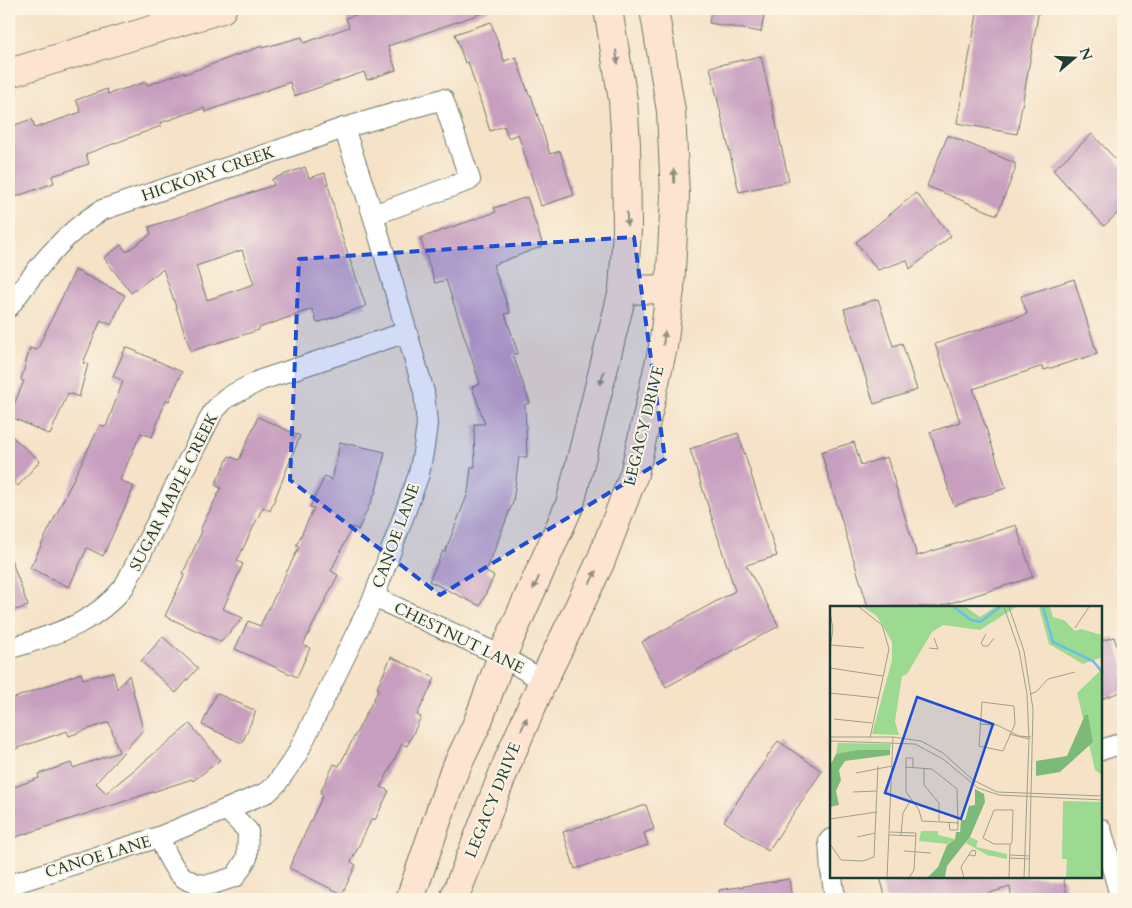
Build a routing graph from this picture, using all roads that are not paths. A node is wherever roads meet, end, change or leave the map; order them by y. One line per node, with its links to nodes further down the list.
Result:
1 (222, 9): 4 (main road)
2 (608, 9): 8 (main road, one-way to 8)
3 (654, 9): 7 (main road, LEGACY DRIVE, one-way to 3)
4 (9, 74)
5 (344, 128): 6 (street, CANOE LANE); 6 (street, HICKORY CREEK); 9 (street, HICKORY CREEK)
6 (373, 216): 10 (street, CANOE LANE)
7 (670, 289): 8 (main road); 14 (main road, LEGACY DRIVE, one-way to 7)
8 (623, 290): 13 (main road, one-way to 13)
9 (9, 307)
10 (407, 332): 11 (street, CANOE LANE); 12 (street, SUGAR MAPLE CREEK)
11 (374, 597): 13 (street, CHESTNUT LANE); 17 (street, CANOE LANE)
12 (9, 649)
13 (502, 656): 14 (street, CHESTNUT LANE); 22 (main road)
14 (543, 681): 23 (main road, LEGACY DRIVE, one-way to 14)
15 (1123, 743): 16 (street)
16 (1102, 750)
17 (226, 810): 19 (street, CANOE LANE); 19 (street, CANOE LANE)
18 (1102, 832): 25 (street)
19 (159, 838): 21 (street, CANOE LANE)
20 (832, 878): 24 (street)
21 (9, 885)
22 (410, 899)
23 (454, 899)
24 (835, 899)
25 (1121, 899)

